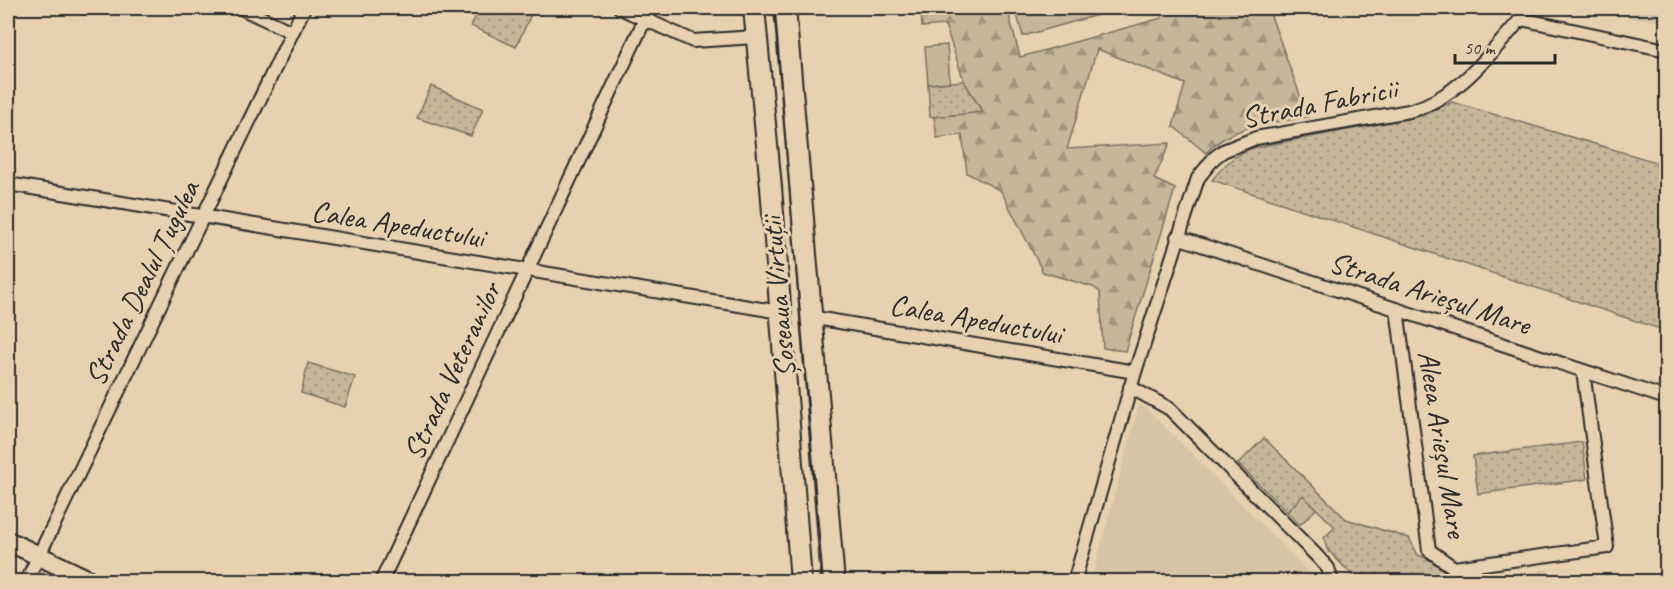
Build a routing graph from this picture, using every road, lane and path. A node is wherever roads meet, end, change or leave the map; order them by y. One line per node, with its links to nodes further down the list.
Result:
1 (241, 8): 7 (street)
2 (304, 8): 7 (street, Strada Dealul Țugulea)
3 (620, 8): 6 (street)
4 (754, 8): 8 (main road, Șoseaua Virtuții)
5 (785, 8): 16 (main road, Șoseaua Virtuții)
6 (645, 19): 8 (street); 13 (street, Strada Veteranilor)
7 (292, 32): 11 (street, Strada Dealul Țugulea)
8 (756, 37): 15 (main road, Șoseaua Virtuții)
9 (1666, 50): 12 (street, Strada Fabricii)
10 (8, 184): 11 (street, Calea Apeductului)
11 (202, 217): 13 (street, Calea Apeductului); 22 (street, Strada Dealul Țugulea)
12 (1177, 237): 14 (street, Strada Arieșul Mare); 18 (street, Strada Fabricii)
13 (527, 271): 15 (street, Calea Apeductului); 25 (street, Strada Veteranilor)
14 (1397, 309): 17 (street, Strada Arieșul Mare); 17 (street, Aleea Arieșul Mare)
15 (780, 312): 26 (main road, Șoseaua Virtuții)
16 (810, 317): 18 (street, Calea Apeductului); 27 (main road, Șoseaua Virtuții)
17 (1584, 370): 20 (street, Strada Arieșul Mare)
18 (1135, 372): 19 (street, Strada Fabricii)
19 (1130, 387): 28 (street, Strada Fabricii); 29 (street)
20 (1666, 398)
21 (8, 540): 22 (main road)
22 (38, 555): 23 (street, Strada Dealul Țugulea); 24 (main road)
23 (26, 582)
24 (93, 582)
25 (381, 582)
26 (801, 582)
27 (834, 582)
28 (1074, 582)
29 (1332, 582)

